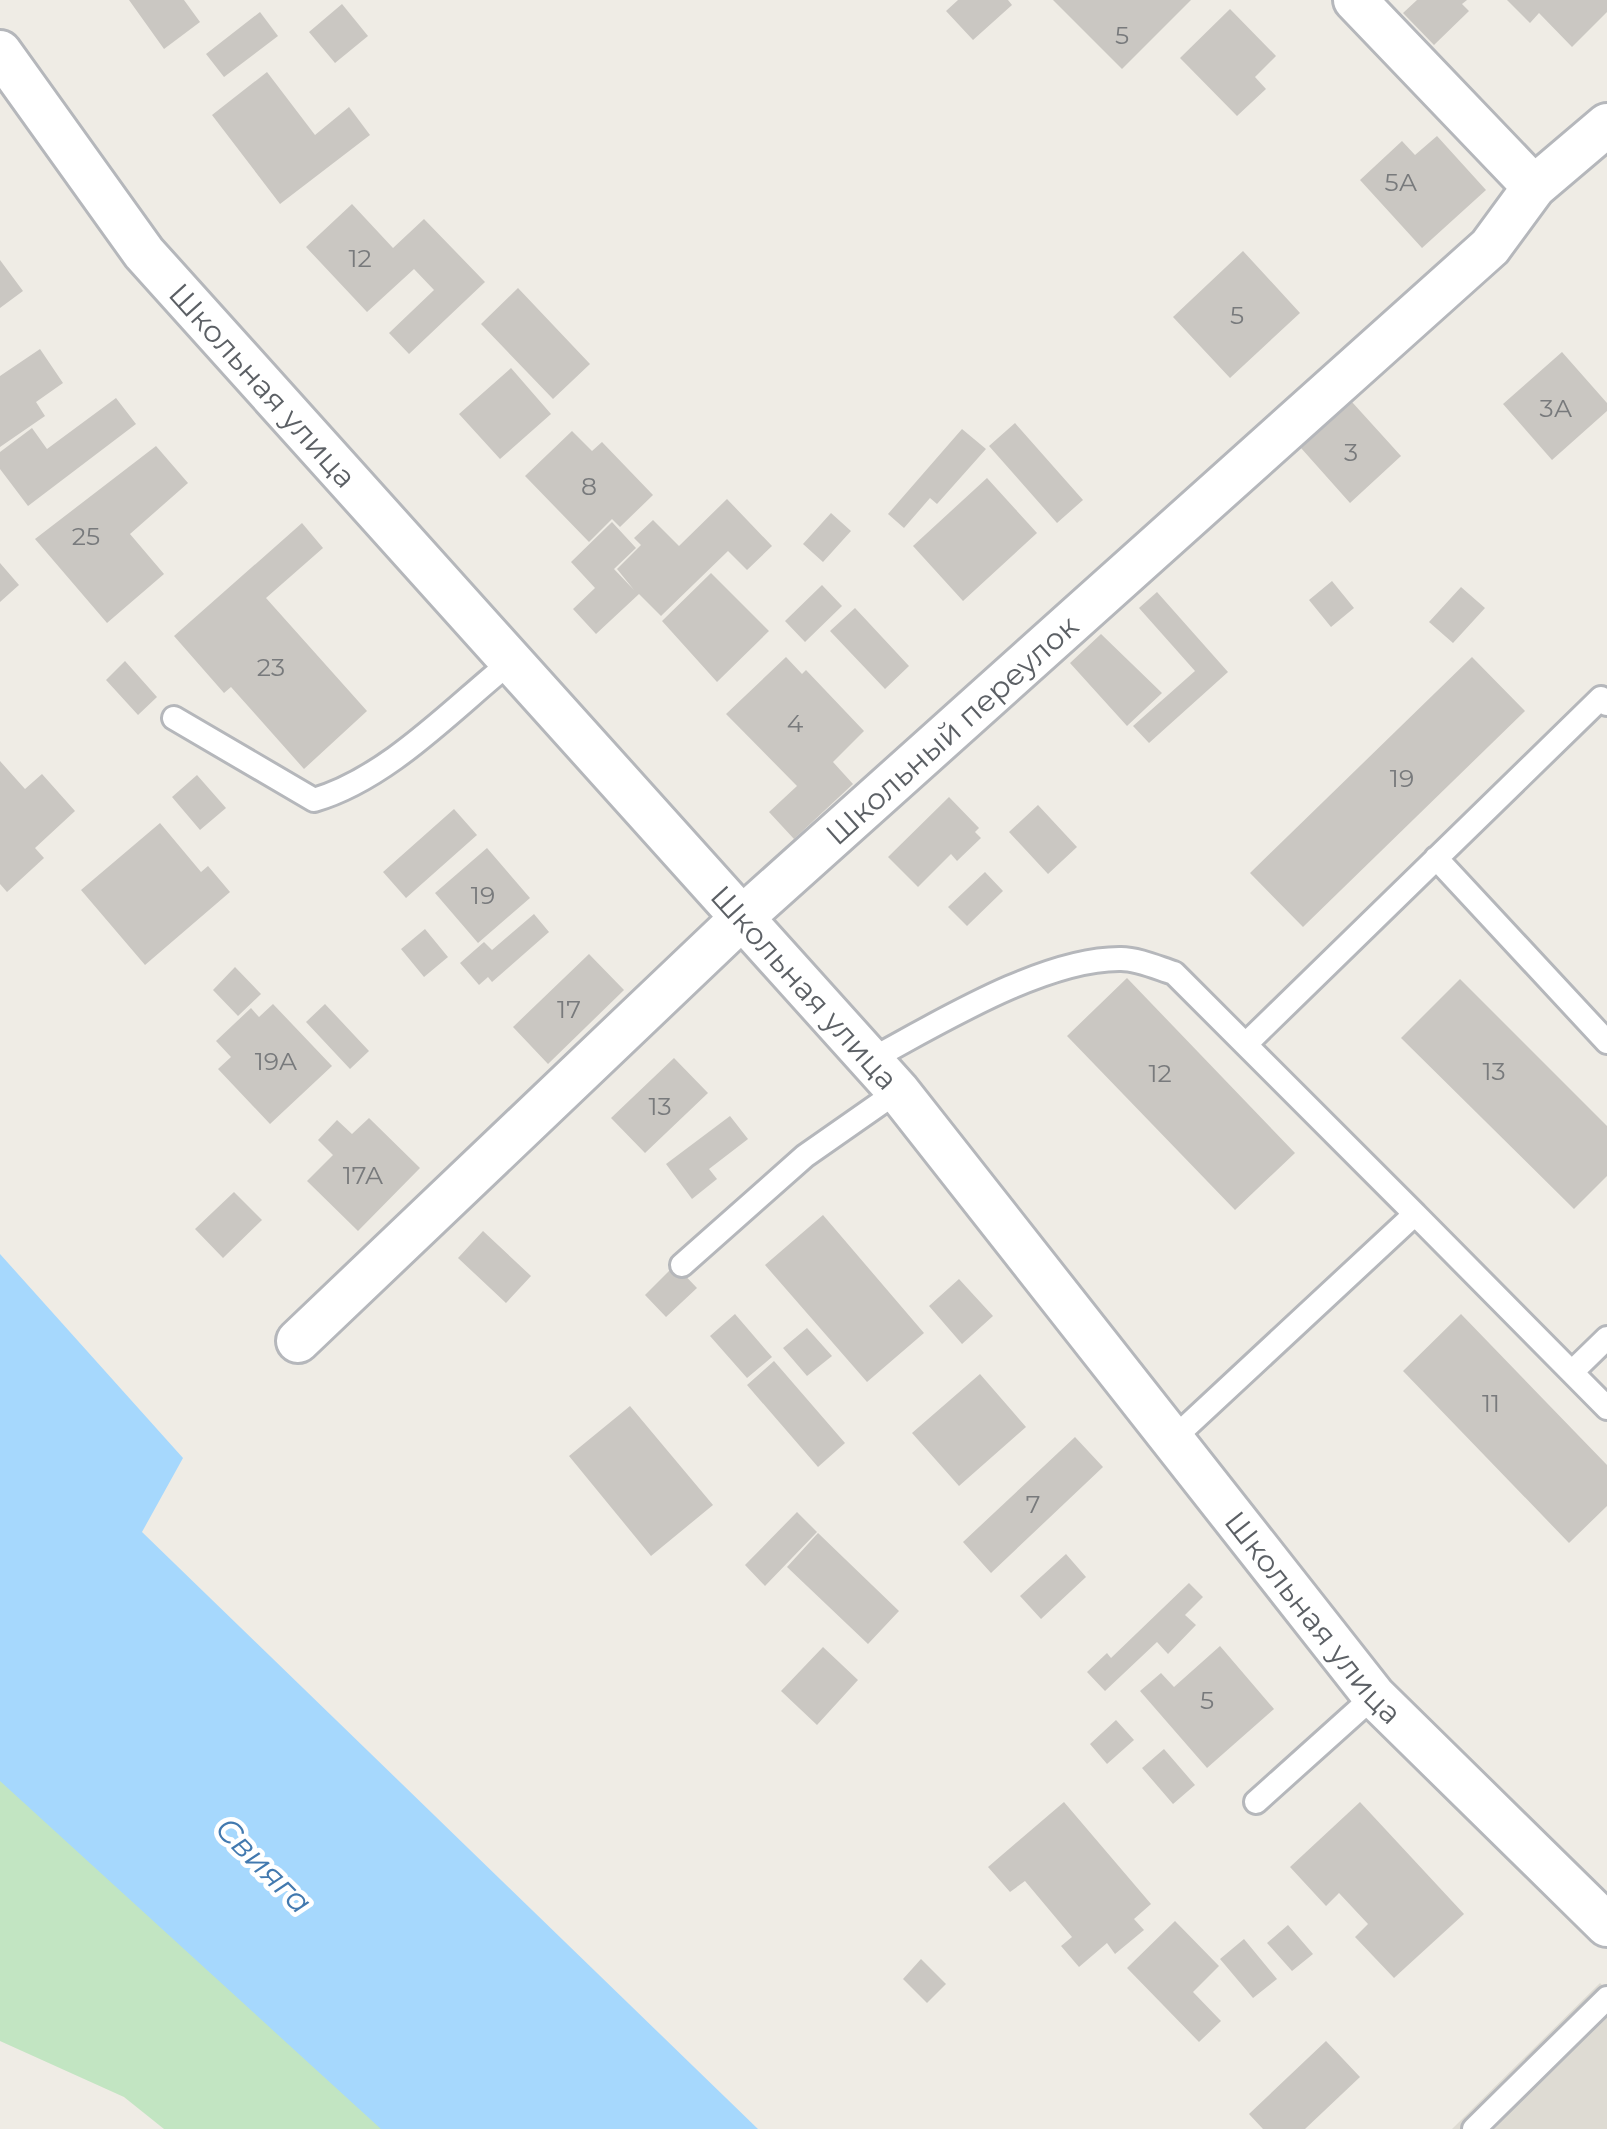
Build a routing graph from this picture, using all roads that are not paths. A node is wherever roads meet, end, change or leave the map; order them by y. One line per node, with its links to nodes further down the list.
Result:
1 (1355, 0): 4 (street)
2 (0, 52): 5 (street, Школьная улица)
3 (1607, 125): 4 (street, Школьный переулок)
4 (1534, 187): 9 (street, Школьный переулок)
5 (513, 660): 7 (lane); 9 (street, Школьная улица)
6 (1607, 704): 8 (lane)
7 (174, 718)
8 (1436, 858): 10 (lane); 11 (lane)
9 (744, 916): 12 (street, Школьная улица); 16 (street, Школьный переулок)
10 (1248, 1042): 12 (lane); 13 (lane)
11 (1607, 1042)
12 (884, 1076): 14 (lane); 19 (street, Школьная улица)
13 (1415, 1214): 17 (lane); 19 (lane)
14 (682, 1265)
15 (1607, 1338): 17 (lane)
16 (298, 1342)
17 (1573, 1372): 18 (lane)
18 (1607, 1408)
19 (1173, 1439): 20 (street, Школьная улица)
20 (1374, 1696): 21 (lane); 22 (street, Школьная улица)
21 (1256, 1802)
22 (1607, 1925)
23 (1607, 1998): 24 (lane)
24 (1474, 2129)

